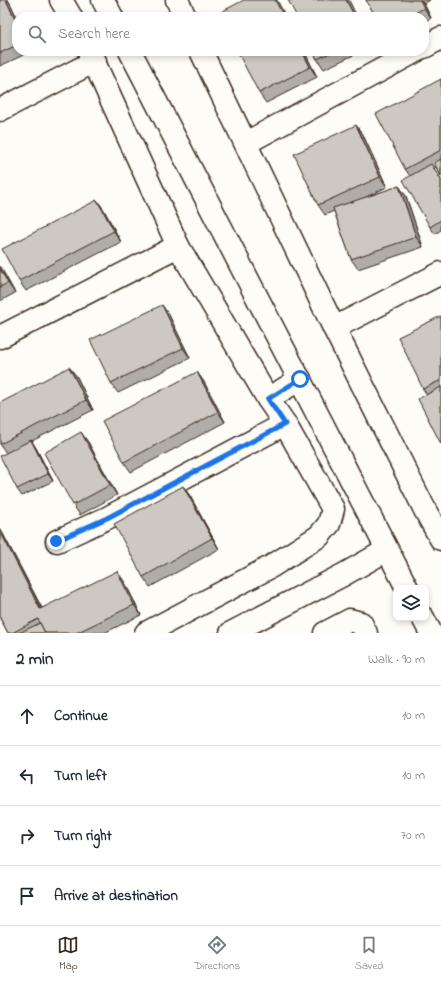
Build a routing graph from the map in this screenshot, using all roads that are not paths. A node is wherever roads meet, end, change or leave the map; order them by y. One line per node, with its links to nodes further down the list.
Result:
1 (61, 0): 4 (street)
2 (103, 0): 5 (street)
3 (177, 0): 6 (street)
4 (68, 12)
5 (109, 12)
6 (183, 12)
7 (441, 38): 8 (street)
8 (429, 44)
9 (92, 56): 13 (street); 15 (street)
10 (133, 56): 19 (street)
11 (203, 56): 14 (street)
12 (407, 56): 14 (street)
13 (0, 110)
14 (246, 143): 17 (street)
15 (178, 246): 18 (street); 20 (street)
16 (441, 273): 17 (street)
17 (334, 328): 22 (street)
18 (0, 337)
19 (300, 379): 20 (street); 25 (street)
20 (268, 399): 21 (street)
21 (285, 424): 24 (street); 28 (street)
22 (433, 507): 23 (street)
23 (441, 539)
24 (56, 541)
25 (387, 550): 26 (street); 29 (street)
26 (405, 585)
27 (425, 621): 32 (street)
28 (146, 633)
29 (231, 633)
30 (325, 633): 31 (street)
31 (366, 633)
32 (431, 633)

